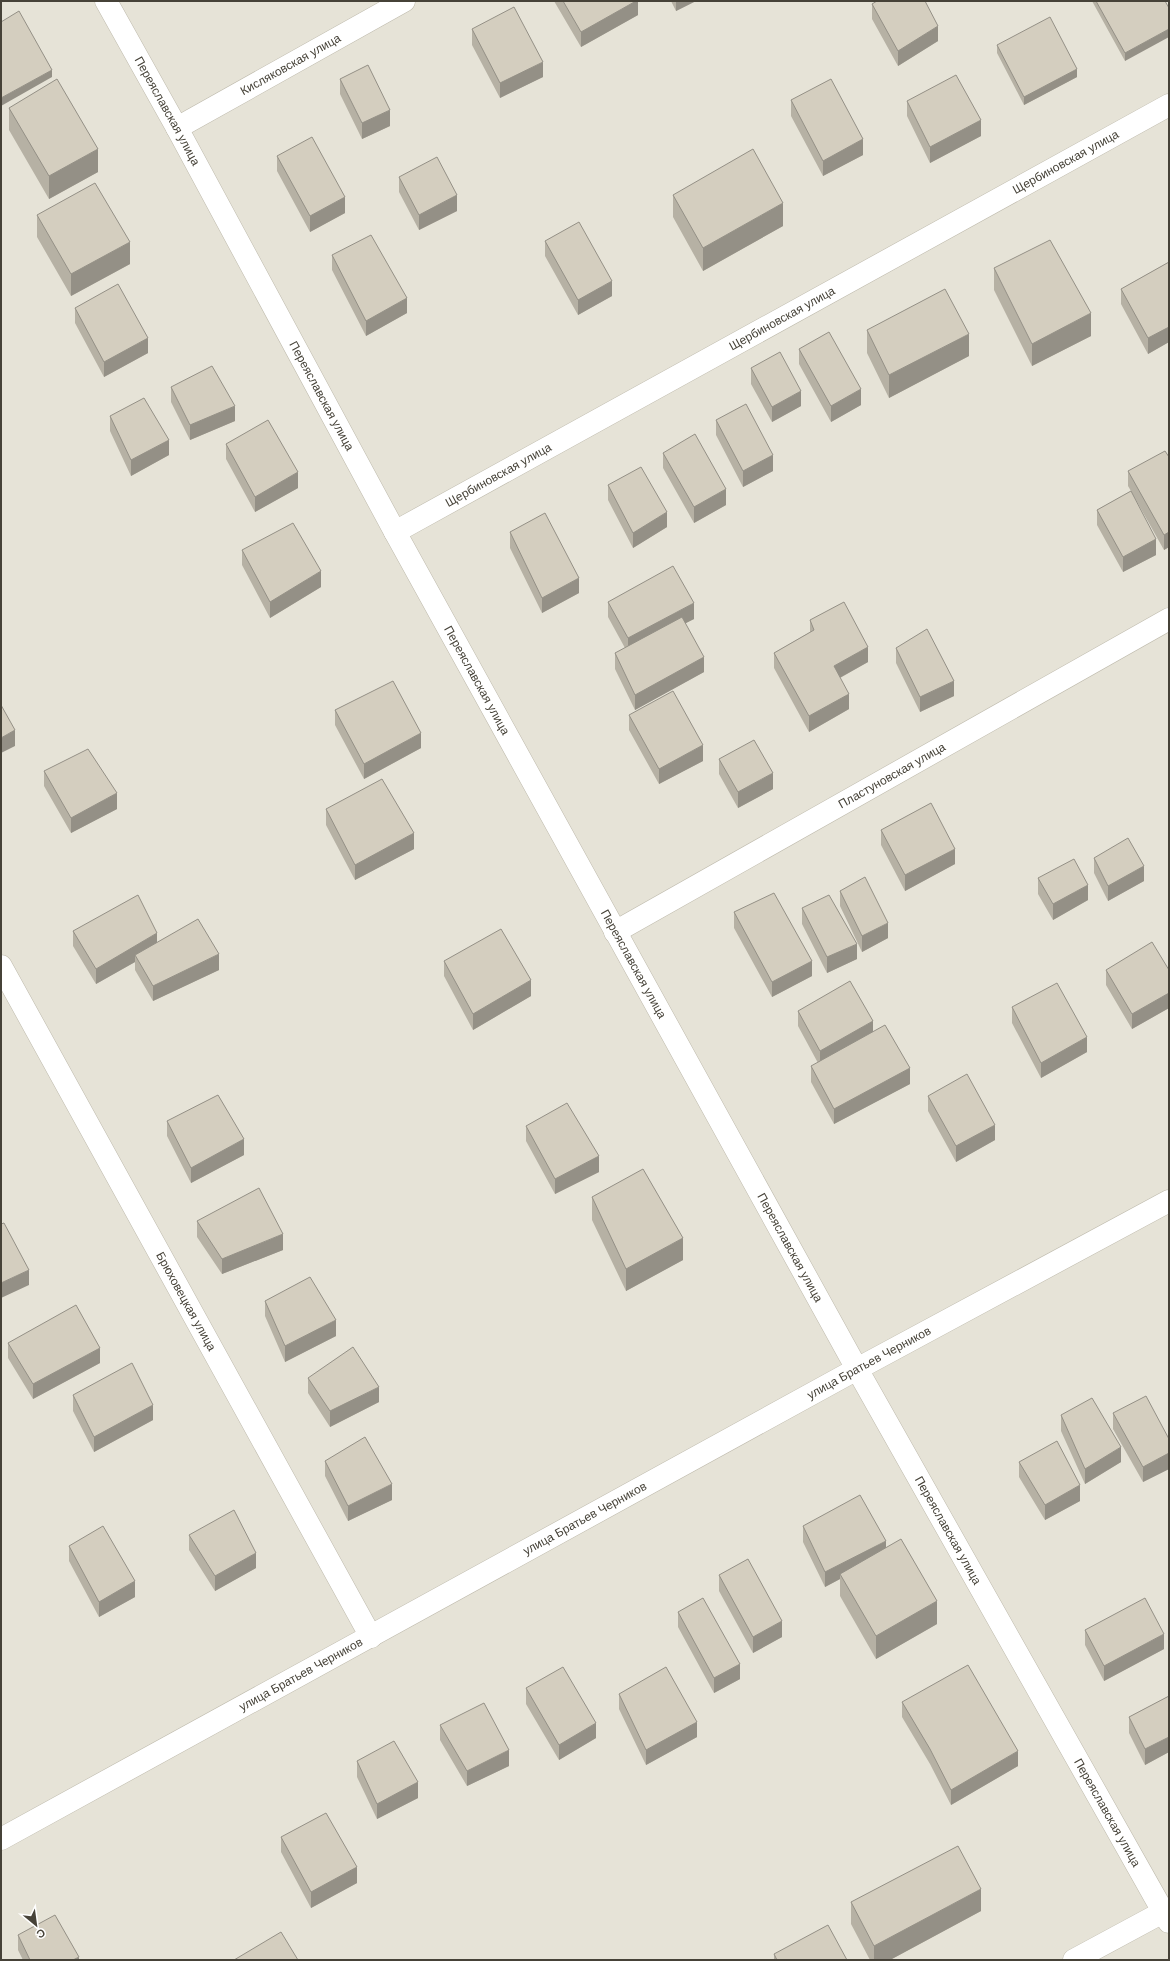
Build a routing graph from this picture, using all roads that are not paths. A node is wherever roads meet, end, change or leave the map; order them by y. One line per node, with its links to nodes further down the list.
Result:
1 (106, 1): 4 (street, Переяславская улица)
2 (404, 1): 4 (street, Кисляковская улица)
3 (1169, 105): 5 (street, Щербиновская улица)
4 (177, 128): 5 (street, Переяславская улица)
5 (394, 532): 7 (street, Переяславская улица)
6 (1169, 619): 7 (street, Пластуновская улица)
7 (615, 932): 10 (street, Переяславская улица)
8 (1, 966): 11 (street, Брюховецкая улица)
9 (1169, 1201): 10 (street, улица Братьев Черников)
10 (857, 1369): 11 (street, улица Братьев Черников); 13 (street, Переяславская улица)
11 (371, 1637): 12 (street, улица Братьев Черников)
12 (1, 1839)
13 (1166, 1917): 14 (street)
14 (1074, 1960)

